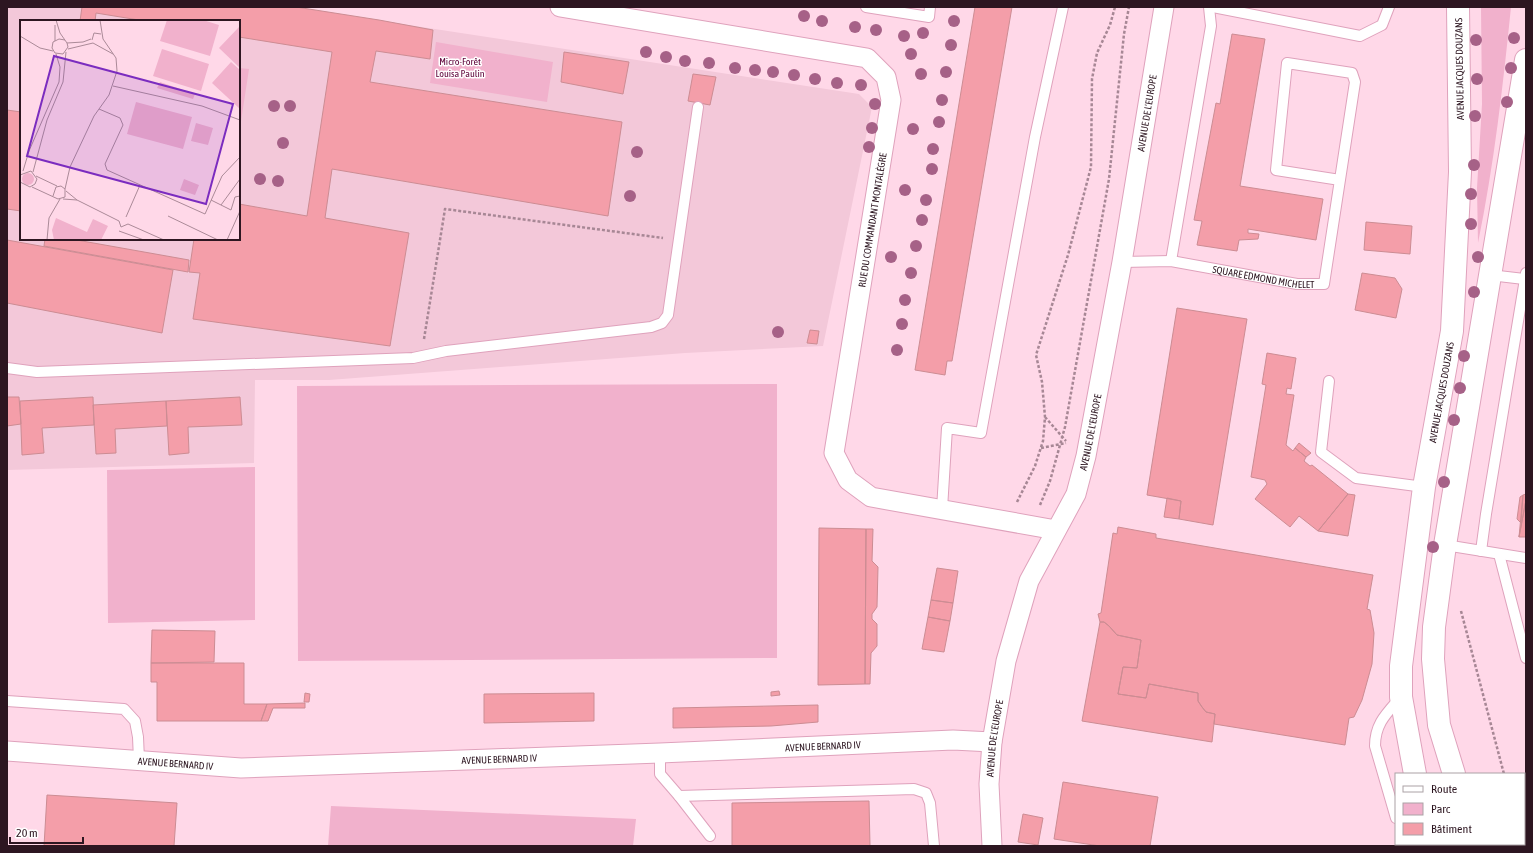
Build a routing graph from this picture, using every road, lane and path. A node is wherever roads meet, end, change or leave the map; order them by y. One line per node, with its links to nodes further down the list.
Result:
1 (866, 7): 2 (lane)
2 (930, 7)
3 (1063, 7): 26 (lane)
4 (1115, 7): 23 (path)
5 (1129, 7): 28 (path)
6 (1164, 7): 17 (street, AVENUE DE L'EUROPE)
7 (1209, 7): 16 (lane)
8 (1213, 7): 9 (lane)
9 (1389, 7)
10 (1458, 7): 25 (main road, AVENUE JACQUES DOUZANS)
11 (567, 8): 26 (street, RUE DU COMMANDANT MONTALÈGRE)
12 (1526, 60): 18 (main road)
13 (698, 107): 15 (lane)
14 (1340, 180): 14 (lane, SQUARE EDMOND MICHELET); 16 (lane, SQUARE EDMOND MICHELET)
15 (679, 240): 20 (lane); 20 (path)
16 (1171, 261): 17 (lane, SQUARE EDMOND MICHELET)
17 (1122, 262): 29 (street, AVENUE DE L'EUROPE)
18 (1490, 275): 19 (lane); 30 (main road)
19 (1525, 276): 31 (lane)
20 (421, 356): 21 (lane)
21 (7, 368)
22 (1329, 381): 25 (lane)
23 (1045, 417): 24 (path); 24 (path)
24 (1041, 448): 27 (path)
25 (1424, 487): 36 (main road, AVENUE JACQUES DOUZANS)
26 (942, 509): 27 (street, RUE DU COMMANDANT MONTALÈGRE)
27 (1009, 521): 28 (street, RUE DU COMMANDANT MONTALÈGRE)
28 (1031, 525): 29 (street, RUE DU COMMANDANT MONTALÈGRE)
29 (1056, 530): 38 (street, AVENUE DE L'EUROPE)
30 (1445, 545): 31 (lane); 43 (main road)
31 (1482, 551): 32 (lane)
32 (1499, 554): 33 (lane); 35 (lane)
33 (1526, 558)
34 (1460, 606): 44 (path)
35 (1526, 658)
36 (1401, 697): 42 (main road, AVENUE JACQUES DOUZANS); 46 (lane)
37 (7, 701): 41 (lane)
38 (992, 742): 40 (street, AVENUE BERNARD IV); 49 (street, AVENUE DE L'EUROPE)
39 (7, 751): 41 (street, AVENUE BERNARD IV)
40 (660, 753): 41 (street, AVENUE BERNARD IV); 45 (lane)
41 (139, 760)
42 (1415, 773)
43 (1454, 773)
44 (1504, 773)
45 (680, 796): 47 (lane); 48 (lane)
46 (1395, 815)
47 (710, 836)
48 (934, 846)
49 (992, 846)

